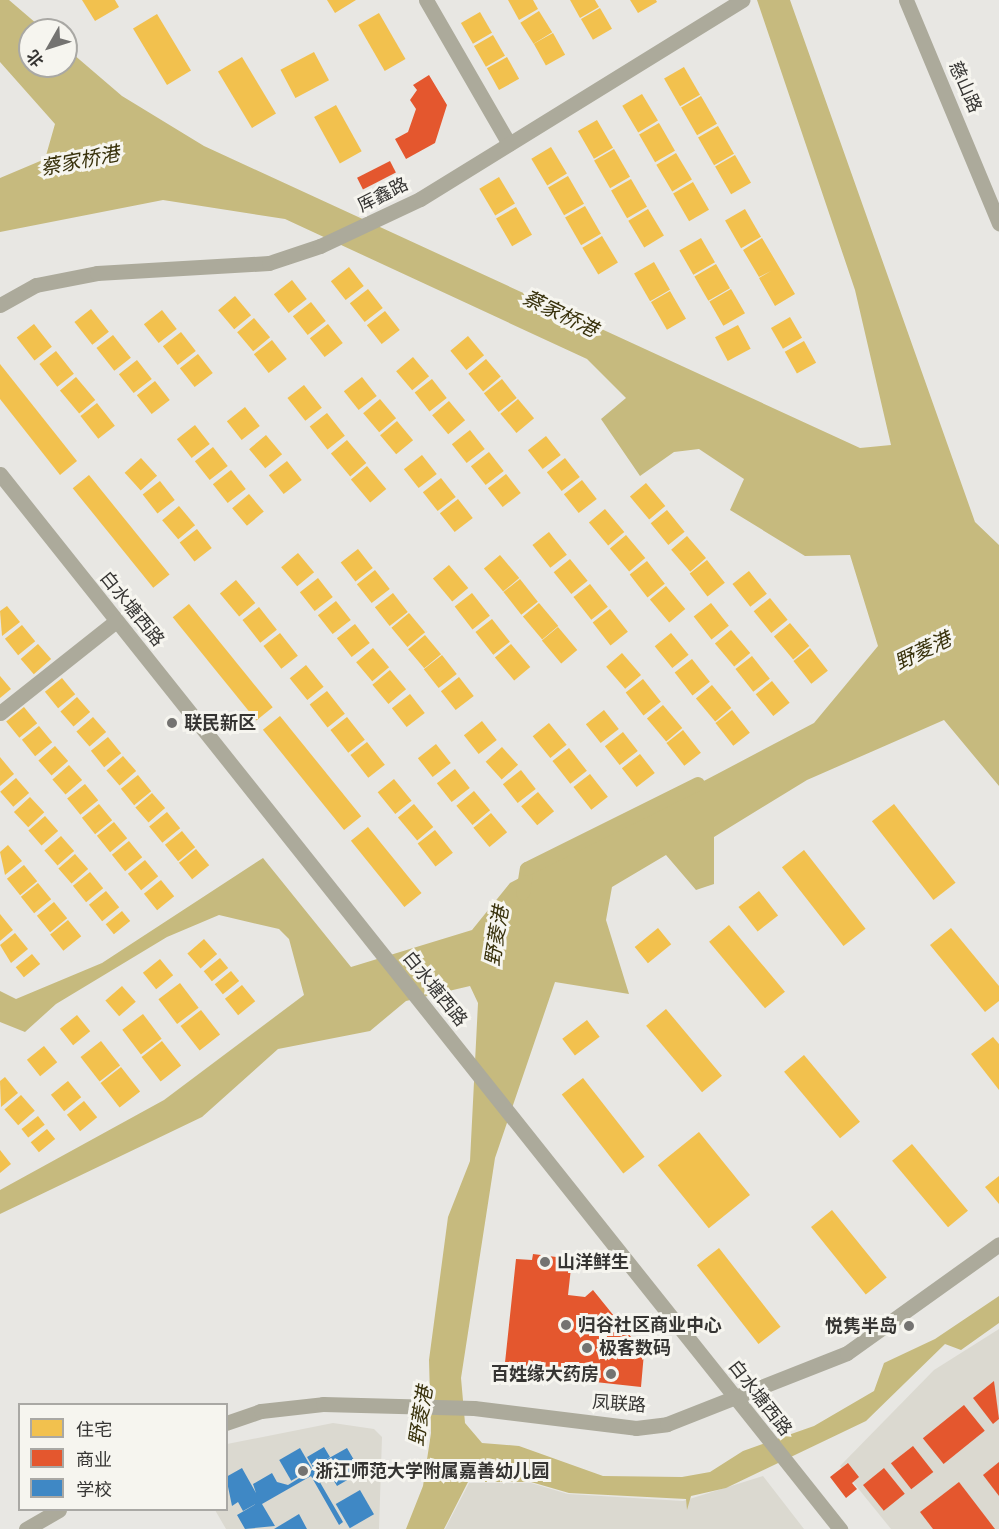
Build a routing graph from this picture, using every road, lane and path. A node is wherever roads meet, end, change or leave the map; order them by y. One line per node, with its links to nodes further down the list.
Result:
1 (426, 0): 4 (street)
2 (742, 0): 4 (street, 厍鑫路)
3 (906, 0): 5 (street, 慈山路)
4 (509, 144): 6 (street, 厍鑫路)
5 (999, 223)
6 (0, 306)
7 (0, 474): 8 (street, 白水塘西路)
8 (117, 621): 9 (street); 11 (street, 白水塘西路)
9 (0, 713)
10 (999, 1244): 11 (street, 凤联路)
11 (735, 1397): 12 (street, 凤联路); 15 (street, 白水塘西路)
12 (228, 1422)
13 (56, 1511): 14 (street)
14 (26, 1529)
15 (840, 1529)

